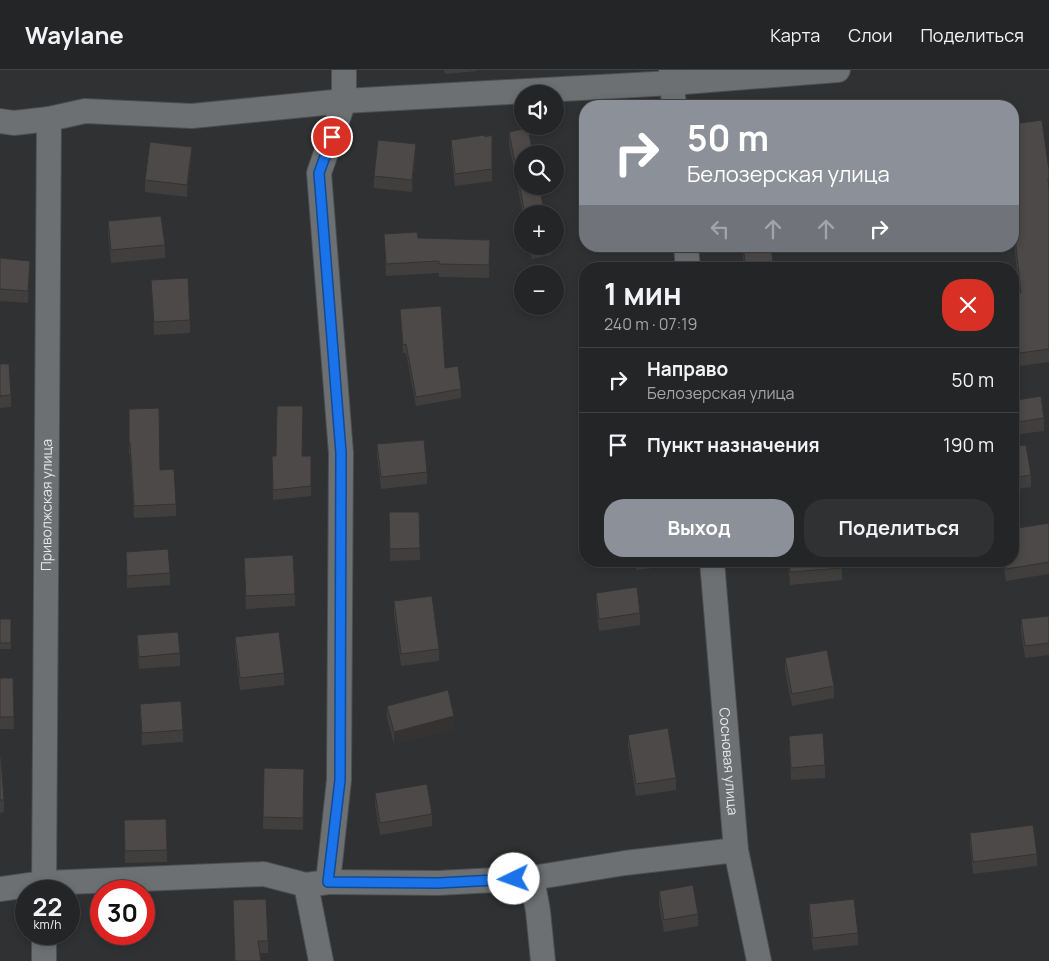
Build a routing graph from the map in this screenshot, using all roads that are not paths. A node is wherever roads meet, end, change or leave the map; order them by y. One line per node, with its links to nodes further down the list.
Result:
1 (344, 70): 4 (street)
2 (838, 70): 3 (street)
3 (673, 86): 4 (street)
4 (344, 101): 5 (street); 11 (street)
5 (49, 119): 6 (street); 10 (street, Приволжская улица)
6 (0, 121)
7 (712, 567): 8 (street, Сосновая улица)
8 (736, 850): 9 (street); 19 (street, Сосновая улица)
9 (532, 878): 11 (street); 18 (street)
10 (44, 880)
11 (316, 884): 12 (street); 17 (street)
12 (80, 885)
13 (15, 888): 14 (street)
14 (0, 889)
15 (44, 945): 16 (street)
16 (44, 961)
17 (321, 961)
18 (543, 961)
19 (759, 961)

